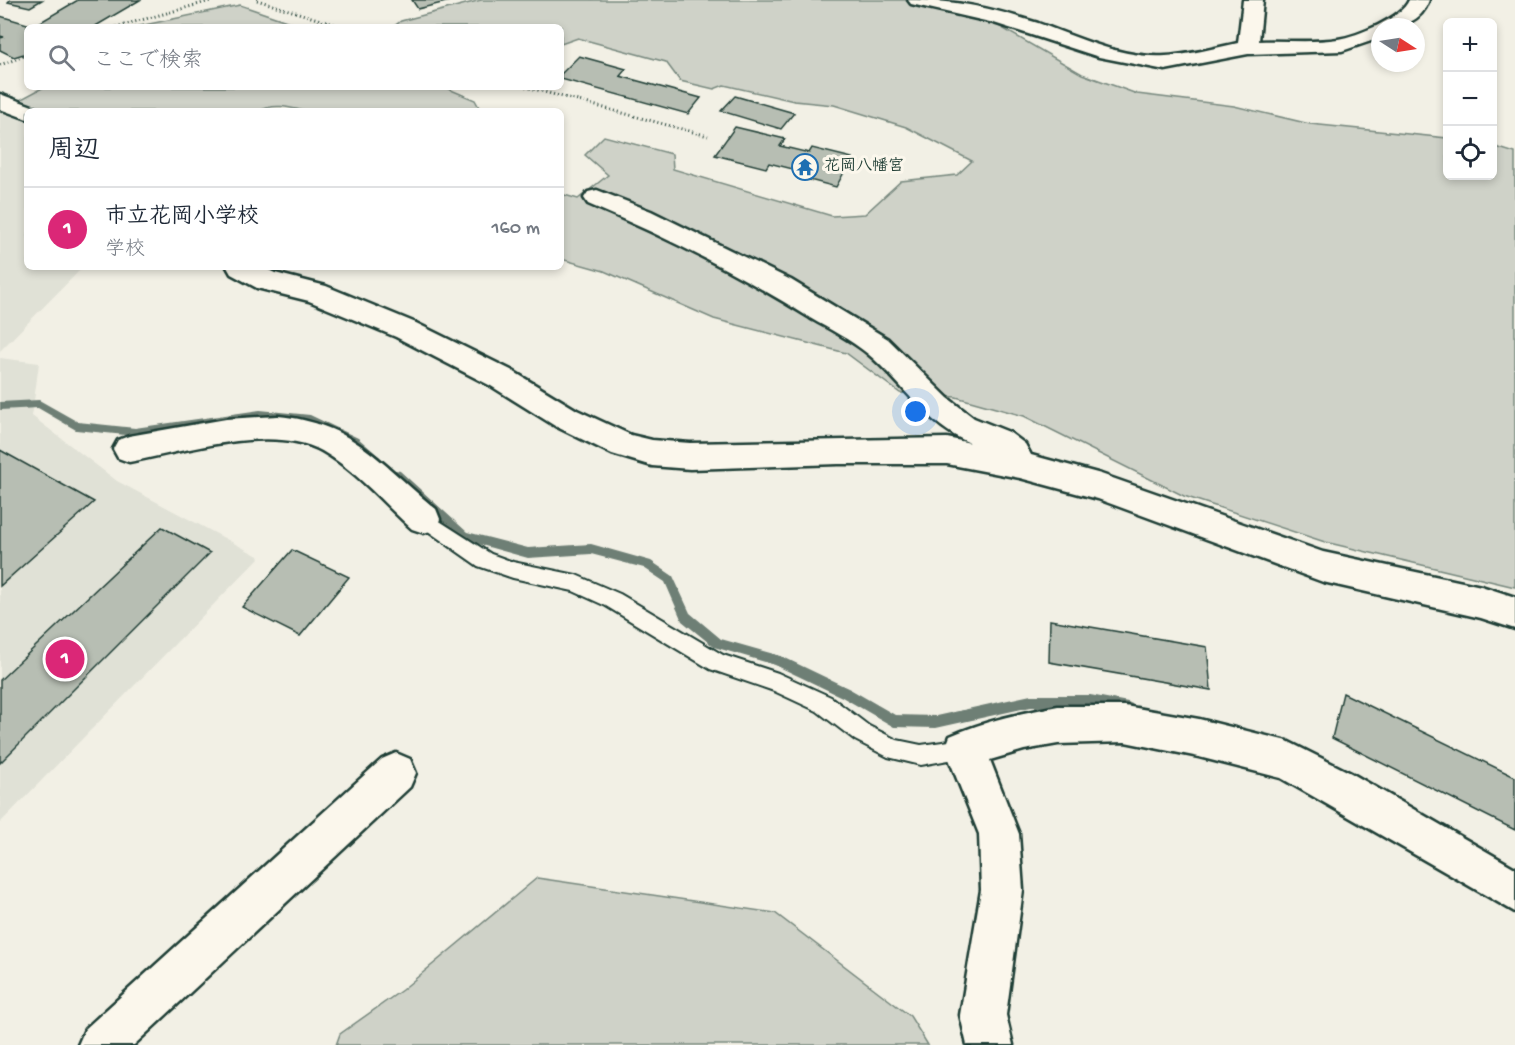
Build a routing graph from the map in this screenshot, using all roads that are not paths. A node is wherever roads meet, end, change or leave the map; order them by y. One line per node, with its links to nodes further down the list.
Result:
1 (918, 0): 6 (street)
2 (1253, 0): 6 (street)
3 (1419, 0): 4 (street)
4 (1403, 18)
5 (1371, 34): 6 (street)
6 (1248, 48)
7 (0, 101): 8 (street)
8 (24, 111)
9 (597, 198): 12 (street)
10 (246, 270): 12 (street)
11 (129, 449): 13 (street)
12 (1020, 465): 14 (street)
13 (424, 519): 15 (lane)
14 (1515, 613)
15 (964, 749): 17 (street); 19 (street)
16 (396, 773): 18 (street)
17 (1515, 891)
18 (101, 1045)
19 (990, 1045)

